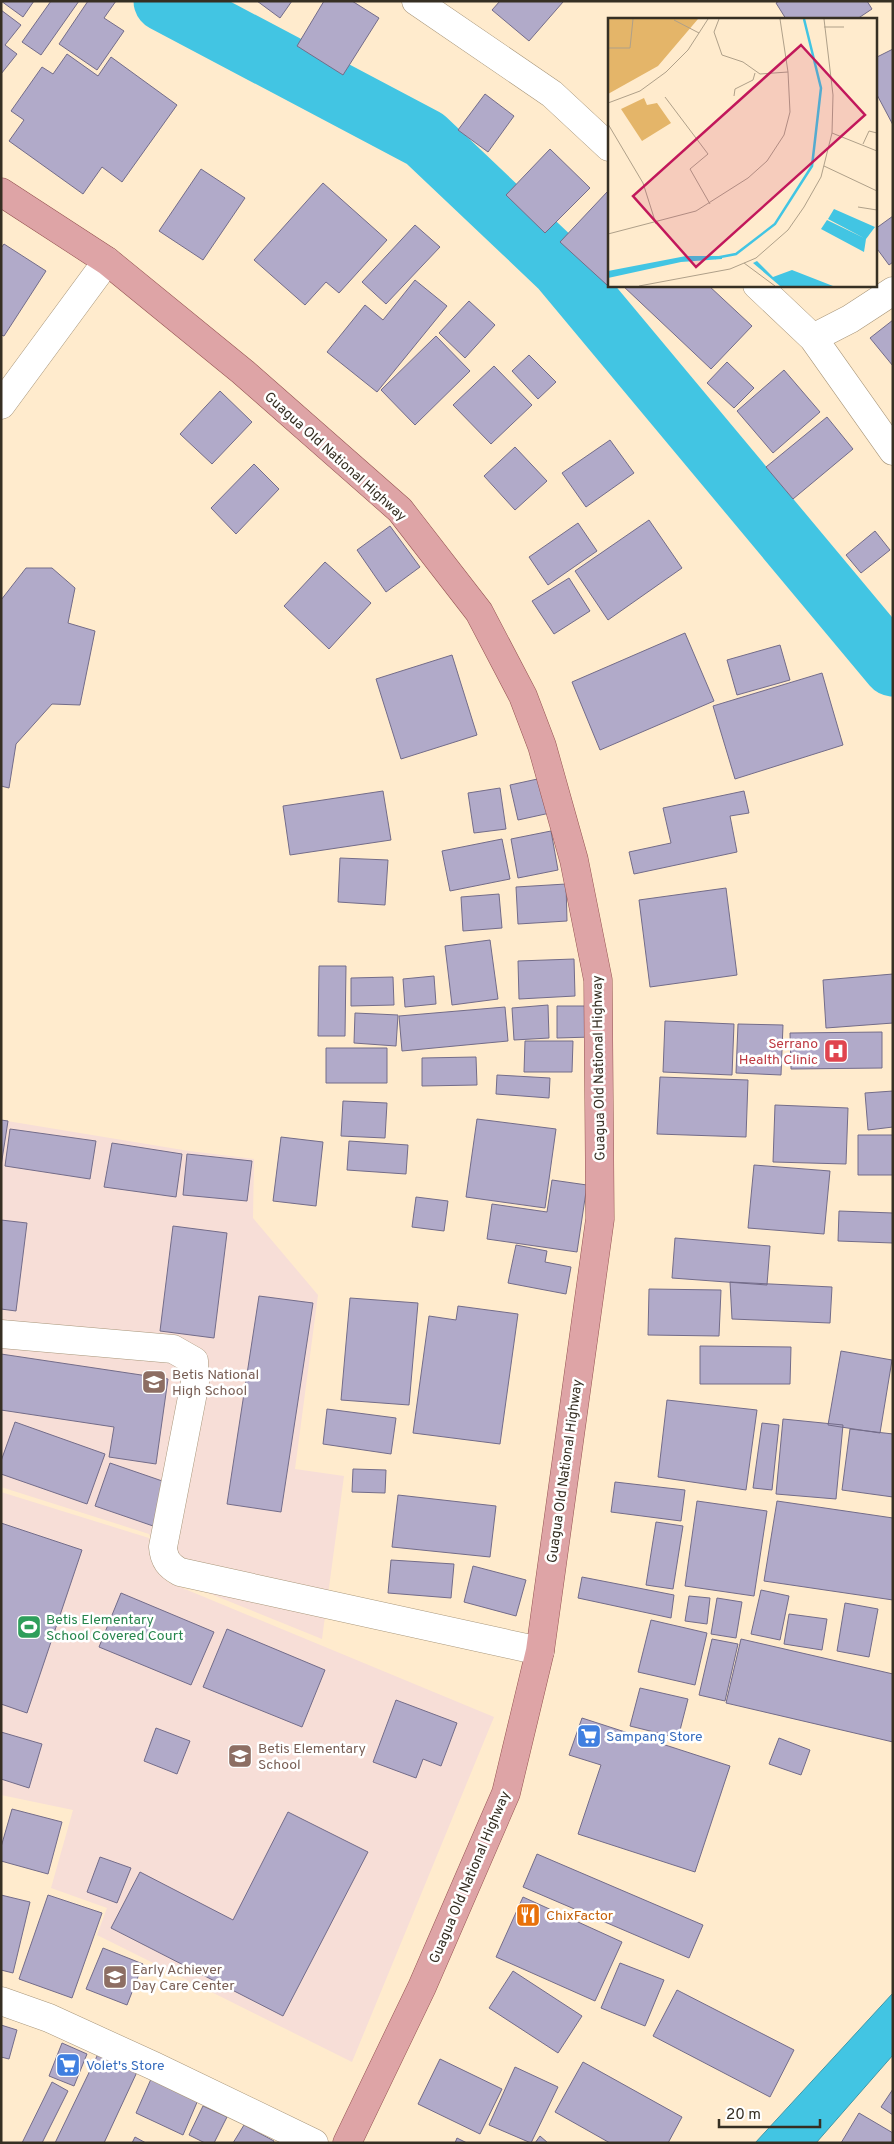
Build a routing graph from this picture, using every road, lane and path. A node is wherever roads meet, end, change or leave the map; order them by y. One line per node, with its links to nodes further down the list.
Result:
1 (416, 1): 2 (street)
2 (608, 146)
3 (1, 192): 4 (main road, Guagua Old National Highway)
4 (107, 261): 8 (street); 11 (main road, Guagua Old National Highway)
5 (758, 286): 7 (street)
6 (893, 291): 7 (street)
7 (814, 338): 9 (street)
8 (1, 405)
9 (893, 451)
10 (1, 1334): 11 (street)
11 (540, 1651): 14 (main road, Guagua Old National Highway)
12 (1, 2000): 13 (street)
13 (314, 2143)
14 (347, 2143)

